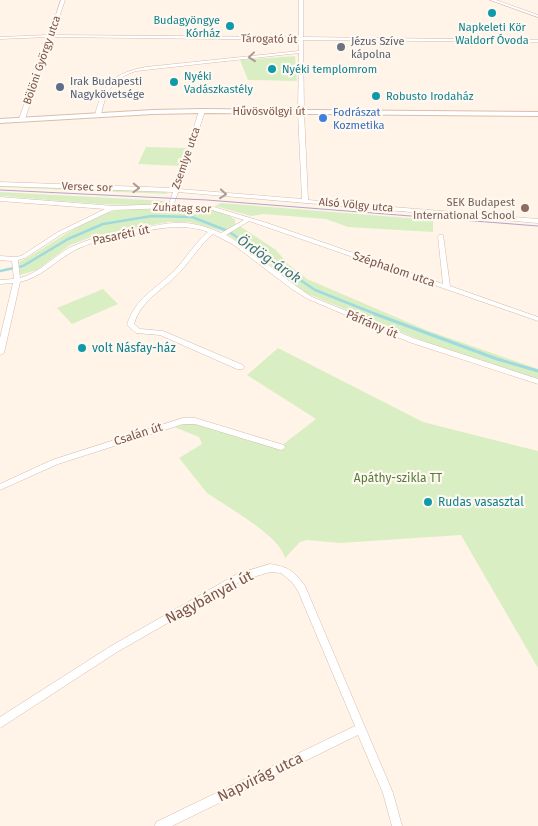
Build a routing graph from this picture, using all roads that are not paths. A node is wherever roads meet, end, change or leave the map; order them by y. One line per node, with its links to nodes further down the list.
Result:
1 (63, 0): 5 (street, Bölöni György utca)
2 (301, 0): 7 (street)
3 (492, 0): 4 (street)
4 (538, 16)
5 (50, 36): 6 (street, Tárogató út); 7 (street, Tárogató út); 14 (street, Bölöni György utca)
6 (0, 38)
7 (301, 39): 8 (street, Tárogató út); 9 (street)
8 (538, 41)
9 (300, 52): 11 (street); 13 (street, one-way to 13)
10 (202, 111): 11 (main road, Hűvösvölgyi út); 13 (main road, Hűvösvölgyi út); 17 (street, Zsemlye utca)
11 (301, 112): 12 (main road, Hűvösvölgyi út); 19 (street)
12 (538, 114)
13 (98, 115): 14 (main road, Hűvösvölgyi út)
14 (22, 119): 15 (main road, Hűvösvölgyi út)
15 (0, 121)
16 (0, 184): 17 (street, Versec sor, one-way to 17)
17 (175, 190): 19 (street, Alsó Völgy utca, one-way to 19); 20 (street, Zsemlye utca)
18 (0, 199): 21 (street, Zuhatag sor)
19 (305, 200): 23 (street, Alsó Völgy utca)
20 (171, 206): 21 (street, Zuhatag sor); 22 (street, Zuhatag sor)
21 (114, 208): 28 (street, Zuhatag sor)
22 (249, 219): 25 (street); 31 (street, Széphalom utca)
23 (538, 221)
24 (213, 231): 25 (street, Pasaréti út); 29 (street, Pasaréti út); 35 (street)
25 (222, 235): 36 (street, Páfrány út)
26 (441, 236): 31 (street)
27 (0, 258): 28 (street)
28 (15, 261): 29 (street)
29 (17, 278): 30 (street, Pasaréti út); 33 (street)
30 (0, 282)
31 (447, 287): 32 (street, Széphalom utca)
32 (538, 319)
33 (2, 337): 34 (street)
34 (0, 353)
35 (240, 367)
36 (538, 382)
37 (281, 446): 38 (street, Csalán út)
38 (0, 487)
39 (0, 723): 40 (street, Nagybányai út)
40 (360, 728): 41 (street, Napvirág utca); 42 (street, Nagybányai út)
41 (160, 826)
42 (397, 826)

